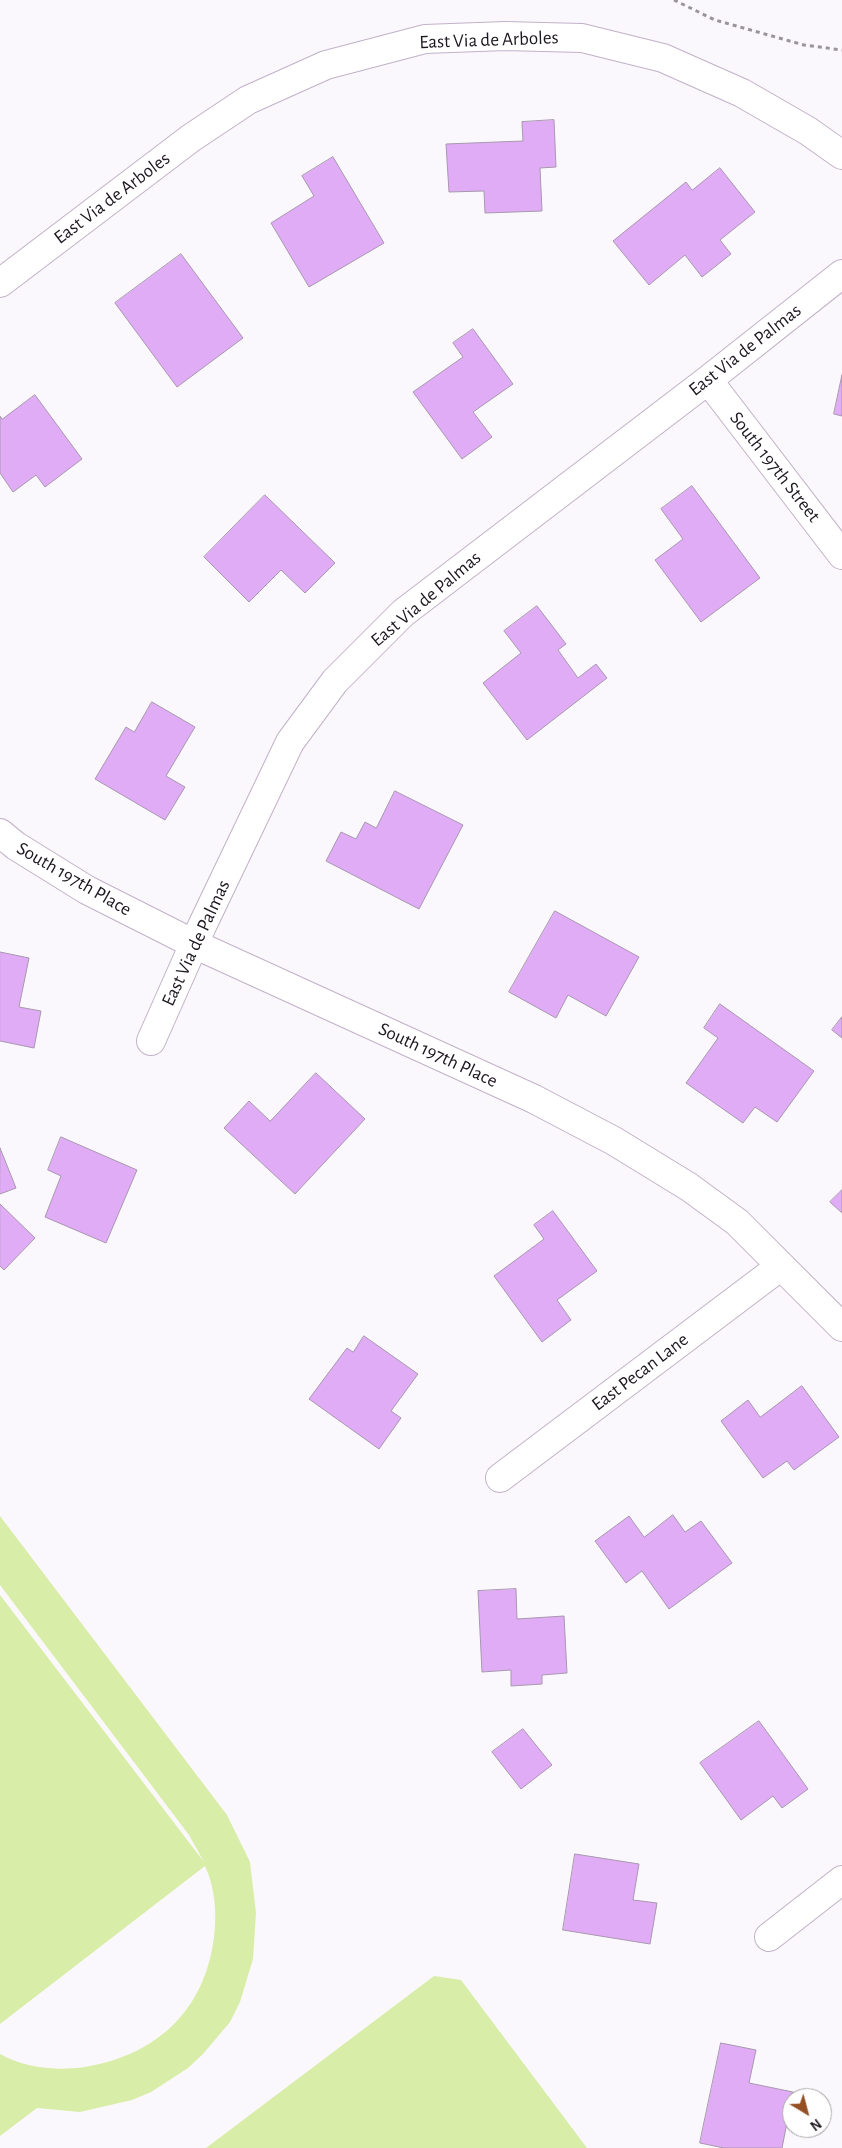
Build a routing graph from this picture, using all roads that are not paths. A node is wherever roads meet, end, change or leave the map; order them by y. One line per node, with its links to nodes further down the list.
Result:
1 (842, 155): 3 (street, East Via de Arboles)
2 (842, 274): 4 (street, East Via de Palmas)
3 (0, 283)
4 (708, 380): 5 (street, South 197th Street); 7 (street, East Via de Palmas)
5 (842, 555)
6 (0, 833): 7 (street, South 197th Place)
7 (194, 944): 8 (street, East Via de Palmas); 9 (street, South 197th Place)
8 (151, 1041)
9 (781, 1266): 10 (street, South 197th Place); 11 (street, East Pecan Lane)
10 (842, 1327)
11 (500, 1478)
12 (842, 1880): 13 (street)
13 (768, 1937)

